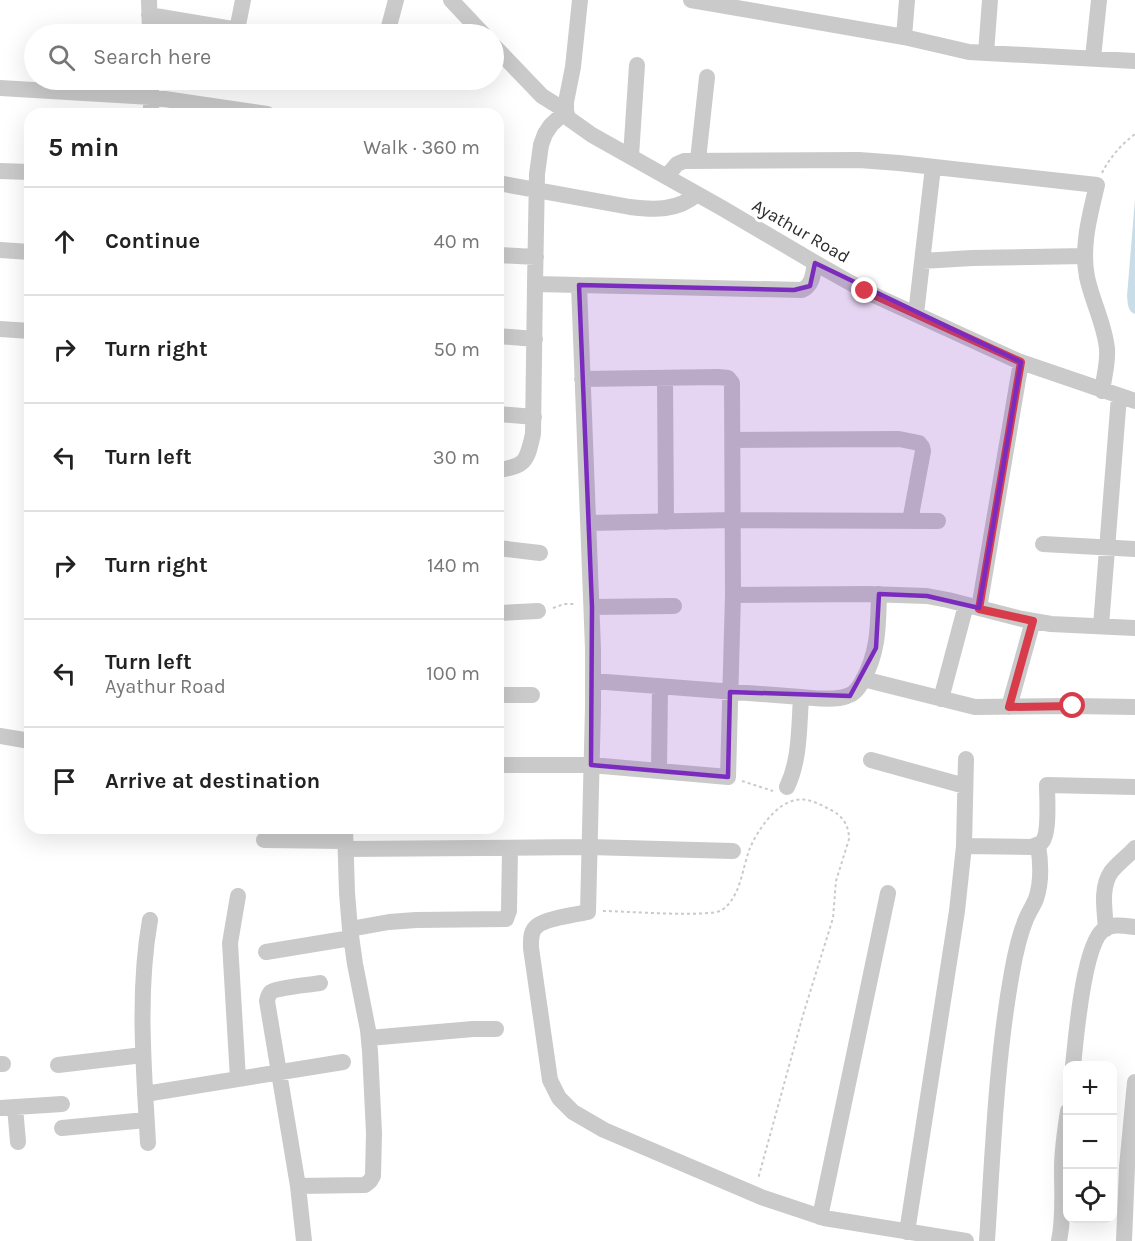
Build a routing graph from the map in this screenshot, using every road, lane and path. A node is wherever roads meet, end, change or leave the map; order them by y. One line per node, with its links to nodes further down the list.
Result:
1 (243, 0): 12 (street)
2 (396, 0): 13 (street)
3 (451, 0): 14 (street)
4 (580, 0): 26 (street)
5 (691, 0): 15 (street)
6 (907, 0): 15 (street)
7 (990, 0): 16 (street)
8 (1099, 0): 18 (street)
9 (149, 8): 10 (street); 11 (street)
10 (150, 24)
11 (213, 24)
12 (238, 24)
13 (390, 24)
14 (474, 24)
15 (904, 37): 16 (street)
16 (986, 53): 18 (street)
17 (504, 56): 26 (street, Ayathur Road)
18 (1093, 58): 19 (street)
19 (1135, 61)
20 (637, 65): 28 (street)
21 (707, 77): 29 (street)
22 (0, 88): 24 (street)
23 (151, 90): 24 (street)
24 (151, 106): 25 (street)
25 (180, 108)
26 (566, 111): 28 (street, Ayathur Road); 36 (street)
27 (1135, 134): 35 (path)
28 (631, 156): 33 (street, Ayathur Road)
29 (698, 160): 30 (street); 33 (street)
30 (933, 167): 35 (street); 43 (street)
31 (0, 171): 32 (street)
32 (24, 172)
33 (667, 176): 37 (street, Ayathur Road)
34 (504, 184): 36 (street)
35 (1097, 185): 41 (street)
36 (537, 189): 37 (street); 42 (street)
37 (698, 194): 44 (street, Ayathur Road)
38 (0, 250): 39 (street)
39 (24, 252)
40 (504, 255): 42 (street)
41 (1085, 256): 43 (street); 55 (street)
42 (536, 257): 45 (street)
43 (922, 261): 47 (street)
44 (815, 263): 46 (street); 47 (street, Ayathur Road)
45 (535, 284): 46 (street); 51 (street)
46 (579, 285): 54 (street)
47 (916, 314): 52 (street, Ayathur Road)
48 (0, 328): 49 (street)
49 (24, 330)
50 (504, 336): 51 (street)
51 (535, 339): 58 (street)
52 (1021, 362): 55 (street, Ayathur Road); 75 (street)
53 (665, 378): 54 (street); 59 (street); 64 (street)
54 (582, 379): 65 (street)
55 (1102, 391): 56 (street, Ayathur Road)
56 (1127, 399): 67 (street)
57 (504, 414): 58 (street)
58 (534, 417): 60 (street)
59 (733, 440): 61 (street); 62 (street)
60 (504, 469)
61 (733, 520): 62 (street); 64 (street); 72 (street)
62 (910, 521): 63 (street)
63 (938, 521)
64 (666, 522): 65 (street)
65 (589, 523): 74 (street)
66 (1043, 544): 67 (street)
67 (1107, 547): 69 (street); 79 (street)
68 (504, 549): 70 (street)
69 (1135, 549)
70 (540, 553)
71 (879, 594): 72 (street); 75 (street); 81 (street)
72 (733, 595): 84 (street)
73 (674, 606): 74 (street)
74 (592, 607): 76 (path); 82 (street)
75 (973, 607): 78 (street); 88 (street)
76 (538, 611): 77 (street)
77 (504, 613)
78 (1033, 621): 79 (street); 89 (street)
79 (1101, 626): 80 (street)
80 (1135, 628)
81 (863, 679): 87 (street); 88 (street)
82 (593, 681): 83 (street); 96 (street)
83 (660, 687): 84 (street); 97 (street)
84 (730, 692): 87 (street); 98 (street)
85 (504, 695): 86 (street)
86 (532, 695)
87 (801, 697): 101 (street)
88 (941, 699): 89 (street)
89 (1009, 707): 90 (street)
90 (1135, 707)
91 (0, 736): 92 (street)
92 (24, 740)
93 (966, 759): 99 (street)
94 (870, 760): 99 (street)
95 (504, 765): 96 (street)
96 (591, 765): 97 (street); 106 (street)
97 (659, 771): 98 (street)
98 (728, 777): 101 (path)
99 (965, 786): 105 (street)
100 (1135, 787): 104 (street)
101 (782, 790)
102 (345, 839): 103 (street); 107 (street); 116 (street)
103 (264, 840)
104 (1038, 844): 105 (street); 142 (street)
105 (964, 846): 139 (street)
106 (589, 847): 107 (street); 109 (street); 112 (street)
107 (510, 848): 116 (street)
108 (1135, 848): 115 (street)
109 (733, 850)
110 (888, 893): 138 (street)
111 (238, 896): 126 (street)
112 (588, 912): 137 (street); 137 (path)
113 (150, 920): 121 (street)
114 (1135, 927): 115 (street)
115 (1106, 929): 122 (street)
116 (351, 934): 117 (street); 120 (street)
117 (266, 952)
118 (320, 983): 125 (street)
119 (496, 1029): 120 (street)
120 (369, 1038): 136 (street)
121 (143, 1055): 124 (street); 128 (street)
122 (1073, 1061)
123 (343, 1062): 125 (street)
124 (58, 1065)
125 (279, 1073): 126 (street); 136 (street)
126 (238, 1079): 128 (street)
127 (1135, 1082): 144 (street)
128 (145, 1094): 132 (street)
129 (62, 1104): 130 (street)
130 (8, 1108): 134 (street)
131 (1068, 1115): 143 (street)
132 (146, 1120): 133 (street); 135 (street)
133 (62, 1128)
134 (18, 1142)
135 (148, 1143)
136 (298, 1186): 140 (street)
137 (754, 1194): 138 (street)
138 (820, 1217): 139 (street)
139 (907, 1232): 141 (street)
140 (304, 1241)
141 (966, 1241)
142 (987, 1241)
143 (1059, 1241)
144 (1124, 1241)

